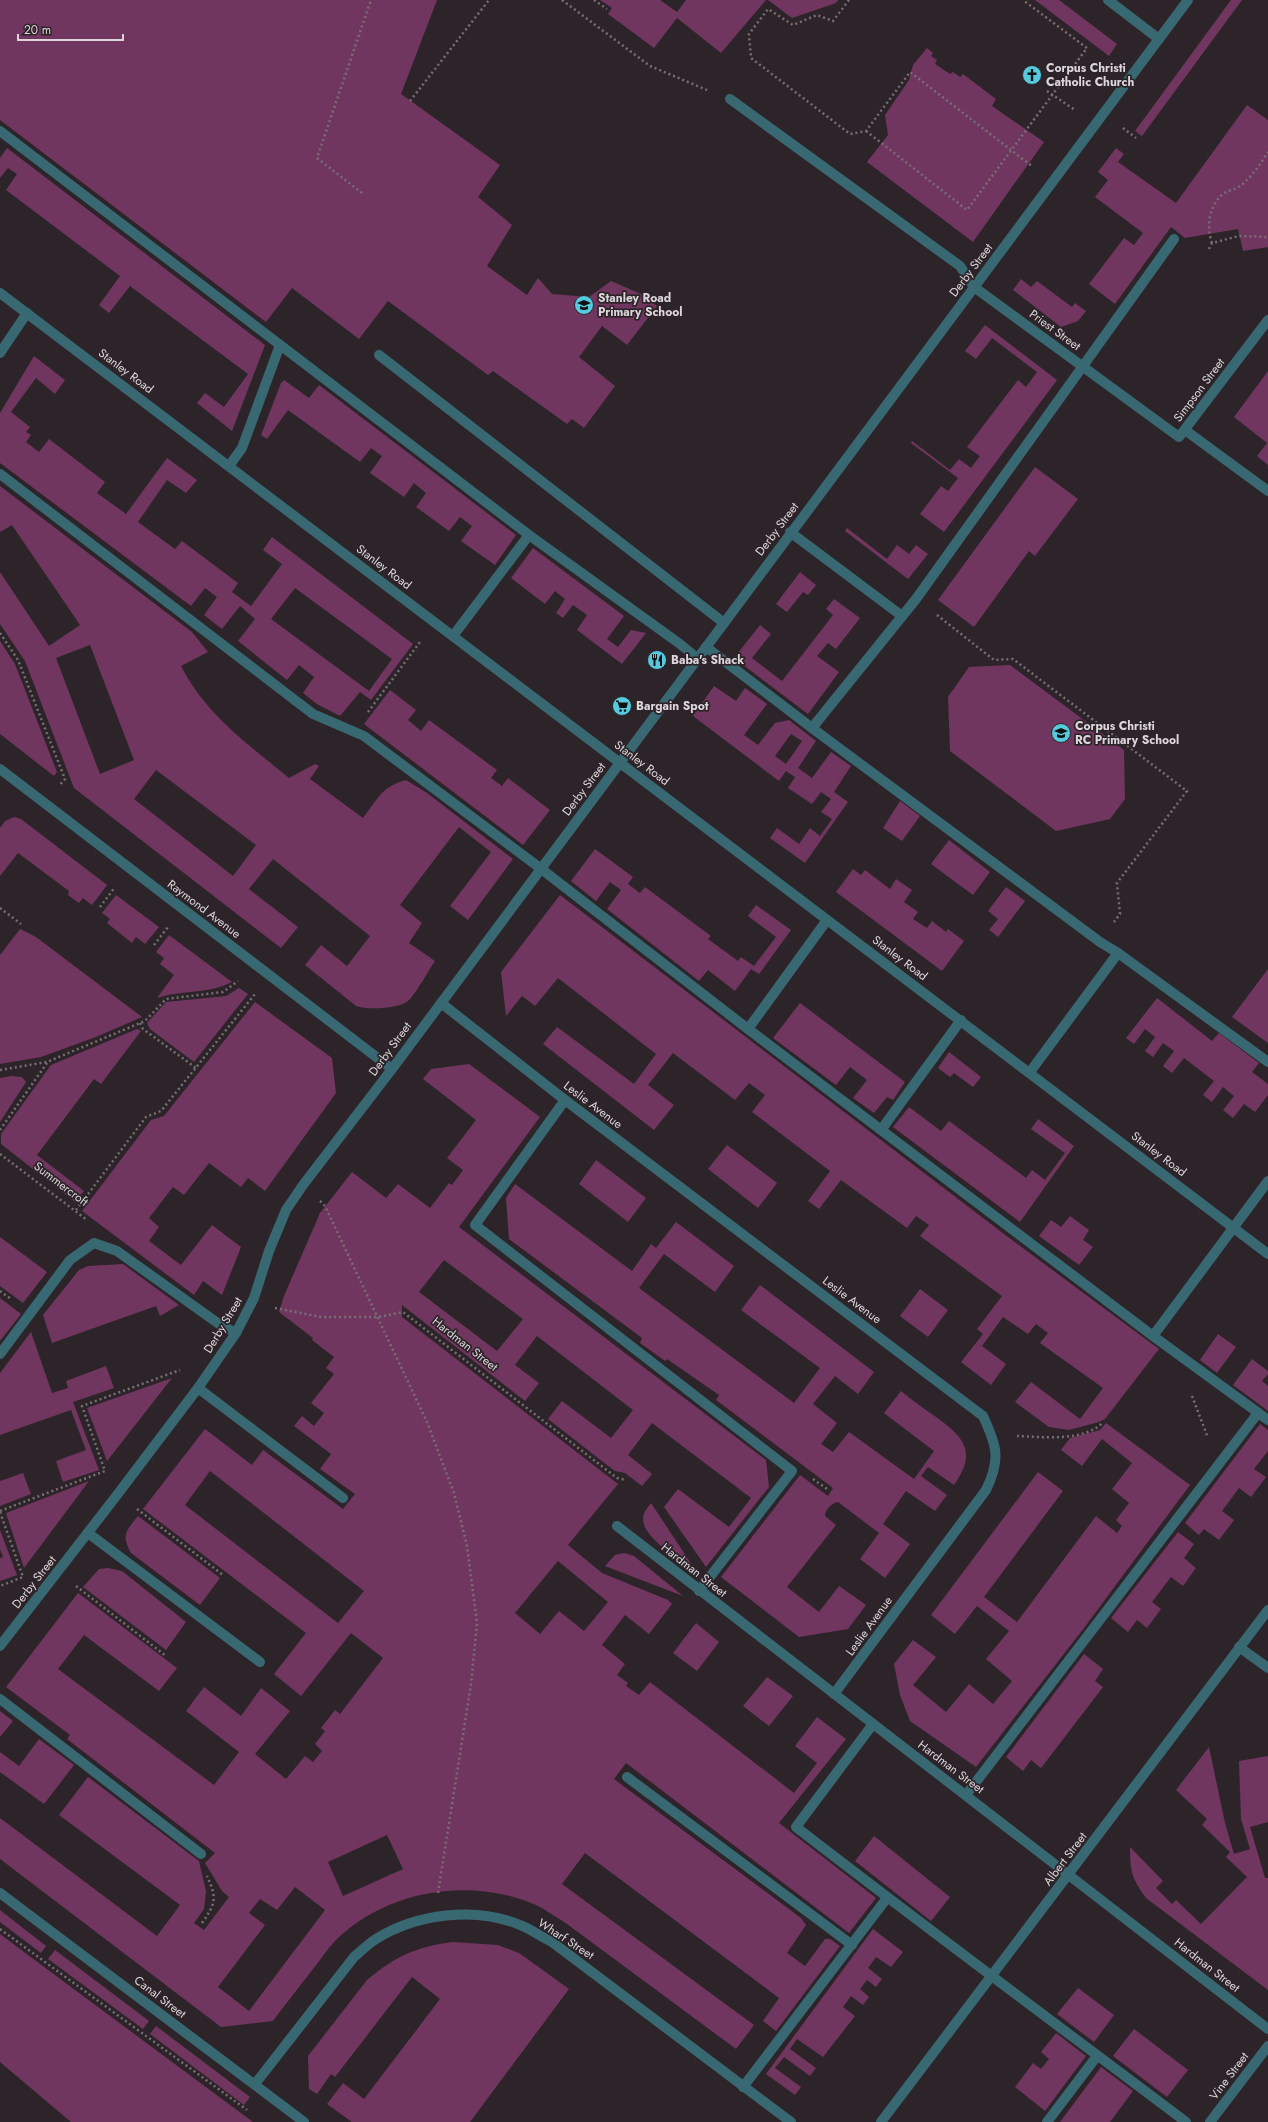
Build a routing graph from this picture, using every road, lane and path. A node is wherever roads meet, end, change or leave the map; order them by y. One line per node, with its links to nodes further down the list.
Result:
1 (371, 0): 23 (path)
2 (489, 0): 14 (path)
3 (562, 0): 13 (path)
4 (594, 0): 9 (path)
5 (849, 0): 18 (path)
6 (1023, 0): 12 (path)
7 (1108, 0): 10 (street)
8 (1188, 0): 10 (street, Derby Street)
9 (607, 9)
10 (1159, 39): 28 (street, Derby Street)
11 (1047, 91): 12 (path)
12 (1054, 95): 15 (path); 20 (path)
13 (730, 99): 28 (street)
14 (410, 101)
15 (1075, 110)
16 (1123, 128): 19 (path)
17 (0, 131): 32 (street)
18 (866, 131): 20 (path); 20 (path)
19 (1136, 138)
20 (1011, 150): 22 (path)
21 (1268, 152): 26 (path)
22 (1033, 168)
23 (362, 193)
24 (1268, 237): 26 (path)
25 (1174, 239): 35 (street)
26 (1212, 243): 27 (path)
27 (1209, 249)
28 (974, 287): 35 (street, Priest Street); 41 (street, Derby Street)
29 (0, 293): 30 (street, Stanley Road)
30 (27, 313): 33 (street); 38 (street, Stanley Road)
31 (1268, 320): 37 (street, Simpson Street)
32 (280, 345): 38 (street); 42 (street)
33 (0, 353)
34 (379, 355): 45 (street)
35 (1083, 366): 36 (street, Priest Street); 44 (street)
36 (1121, 394): 37 (street, Simpson Street)
37 (1185, 430): 40 (street)
38 (229, 466): 47 (street, Stanley Road)
39 (0, 474): 52 (street)
40 (1268, 491)
41 (790, 532): 44 (street); 45 (street, Derby Street)
42 (529, 535): 47 (street); 50 (street)
43 (937, 615): 64 (path)
44 (902, 616): 51 (street)
45 (724, 623): 49 (street, Derby Street)
46 (0, 633): 56 (path)
47 (453, 636): 53 (street, Stanley Road)
48 (421, 641): 52 (path)
49 (706, 647): 50 (street, Derby Street); 51 (street)
50 (697, 658): 53 (street, Derby Street)
51 (812, 728): 64 (street)
52 (354, 731): 57 (street)
53 (620, 763): 57 (street, Derby Street); 61 (street, Stanley Road)
54 (3, 772): 55 (street); 76 (street, Raymond Avenue)
55 (0, 783)
56 (59, 786)
57 (540, 868): 69 (street, Derby Street); 72 (street)
58 (117, 884): 59 (path)
59 (100, 907)
60 (0, 908): 62 (path)
61 (827, 920): 70 (street, Stanley Road); 72 (street)
62 (21, 924)
63 (170, 925): 65 (path)
64 (1100, 942): 66 (street)
65 (154, 946)
66 (1118, 953): 74 (street); 78 (street)
67 (240, 979): 71 (path)
68 (257, 992): 75 (path)
69 (440, 1003): 76 (street, Derby Street); 79 (street, Leslie Avenue)
70 (961, 1020): 78 (street, Stanley Road); 81 (street)
71 (140, 1023): 73 (path); 75 (path)
72 (748, 1028): 81 (street)
73 (47, 1062): 77 (path); 80 (path)
74 (1268, 1062)
75 (196, 1068): 85 (path)
76 (392, 1069): 84 (street, Derby Street)
77 (0, 1070)
78 (1030, 1072): 86 (street, Stanley Road)
79 (565, 1100): 111 (street); 118 (street, Leslie Avenue)
80 (0, 1130)
81 (881, 1130): 92 (street)
82 (0, 1154): 85 (path, Summercroft)
83 (1268, 1181): 86 (street)
84 (303, 1185): 90 (path); 91 (street, Derby Street)
85 (76, 1210): 87 (path, Summercroft)
86 (1233, 1227): 88 (street, Stanley Road); 92 (street)
87 (94, 1243): 91 (street); 93 (street)
88 (1268, 1254)
89 (272, 1307): 90 (path, Hardman Street)
90 (379, 1317): 102 (path, Hardman Street); 126 (path)
91 (236, 1333): 95 (street, Derby Street)
92 (1153, 1336): 97 (street)
93 (0, 1354)
94 (186, 1368): 105 (path)
95 (198, 1388): 103 (street); 107 (street, Derby Street)
96 (1192, 1395): 101 (path)
97 (1258, 1413): 98 (street); 101 (street)
98 (1268, 1420)
99 (1103, 1422): 100 (path)
100 (1017, 1436)
101 (1213, 1472): 122 (street)
102 (626, 1480)
103 (343, 1498)
104 (135, 1508): 108 (path)
105 (0, 1512): 110 (path)
106 (617, 1526): 111 (street, Hardman Street)
107 (88, 1533): 113 (street, Derby Street); 116 (street)
108 (223, 1575)
109 (75, 1585): 115 (path)
110 (0, 1586)
111 (699, 1591): 118 (street, Hardman Street)
112 (1268, 1610): 114 (street, Albert Street)
113 (0, 1646)
114 (1239, 1647): 117 (street); 124 (street, Albert Street)
115 (166, 1656)
116 (260, 1662)
117 (1268, 1668)
118 (834, 1694): 120 (street, Hardman Street)
119 (0, 1699): 123 (street)
120 (873, 1724): 122 (street, Hardman Street); 127 (street)
121 (627, 1777): 130 (street)
122 (966, 1795): 124 (street, Hardman Street)
123 (201, 1854): 128 (path)
124 (1069, 1875): 131 (street, Albert Street); 132 (street, Hardman Street)
125 (0, 1892): 135 (street, Canal Street)
126 (437, 1897)
127 (887, 1898): 130 (street); 131 (street)
128 (202, 1923)
129 (0, 1929): 137 (path)
130 (852, 1944): 136 (street)
131 (992, 1976): 134 (street); 140 (street, Albert Street)
132 (1268, 2029)
133 (1268, 2046): 143 (street, Vine Street)
134 (1097, 2056): 141 (street); 142 (street)
135 (255, 2084): 136 (street, Wharf Street); 138 (street, Canal Street)
136 (743, 2087): 139 (street, Wharf Street)
137 (252, 2110)
138 (304, 2122)
139 (791, 2122)
140 (881, 2122)
141 (1047, 2122)
142 (1186, 2122)
143 (1210, 2122)

